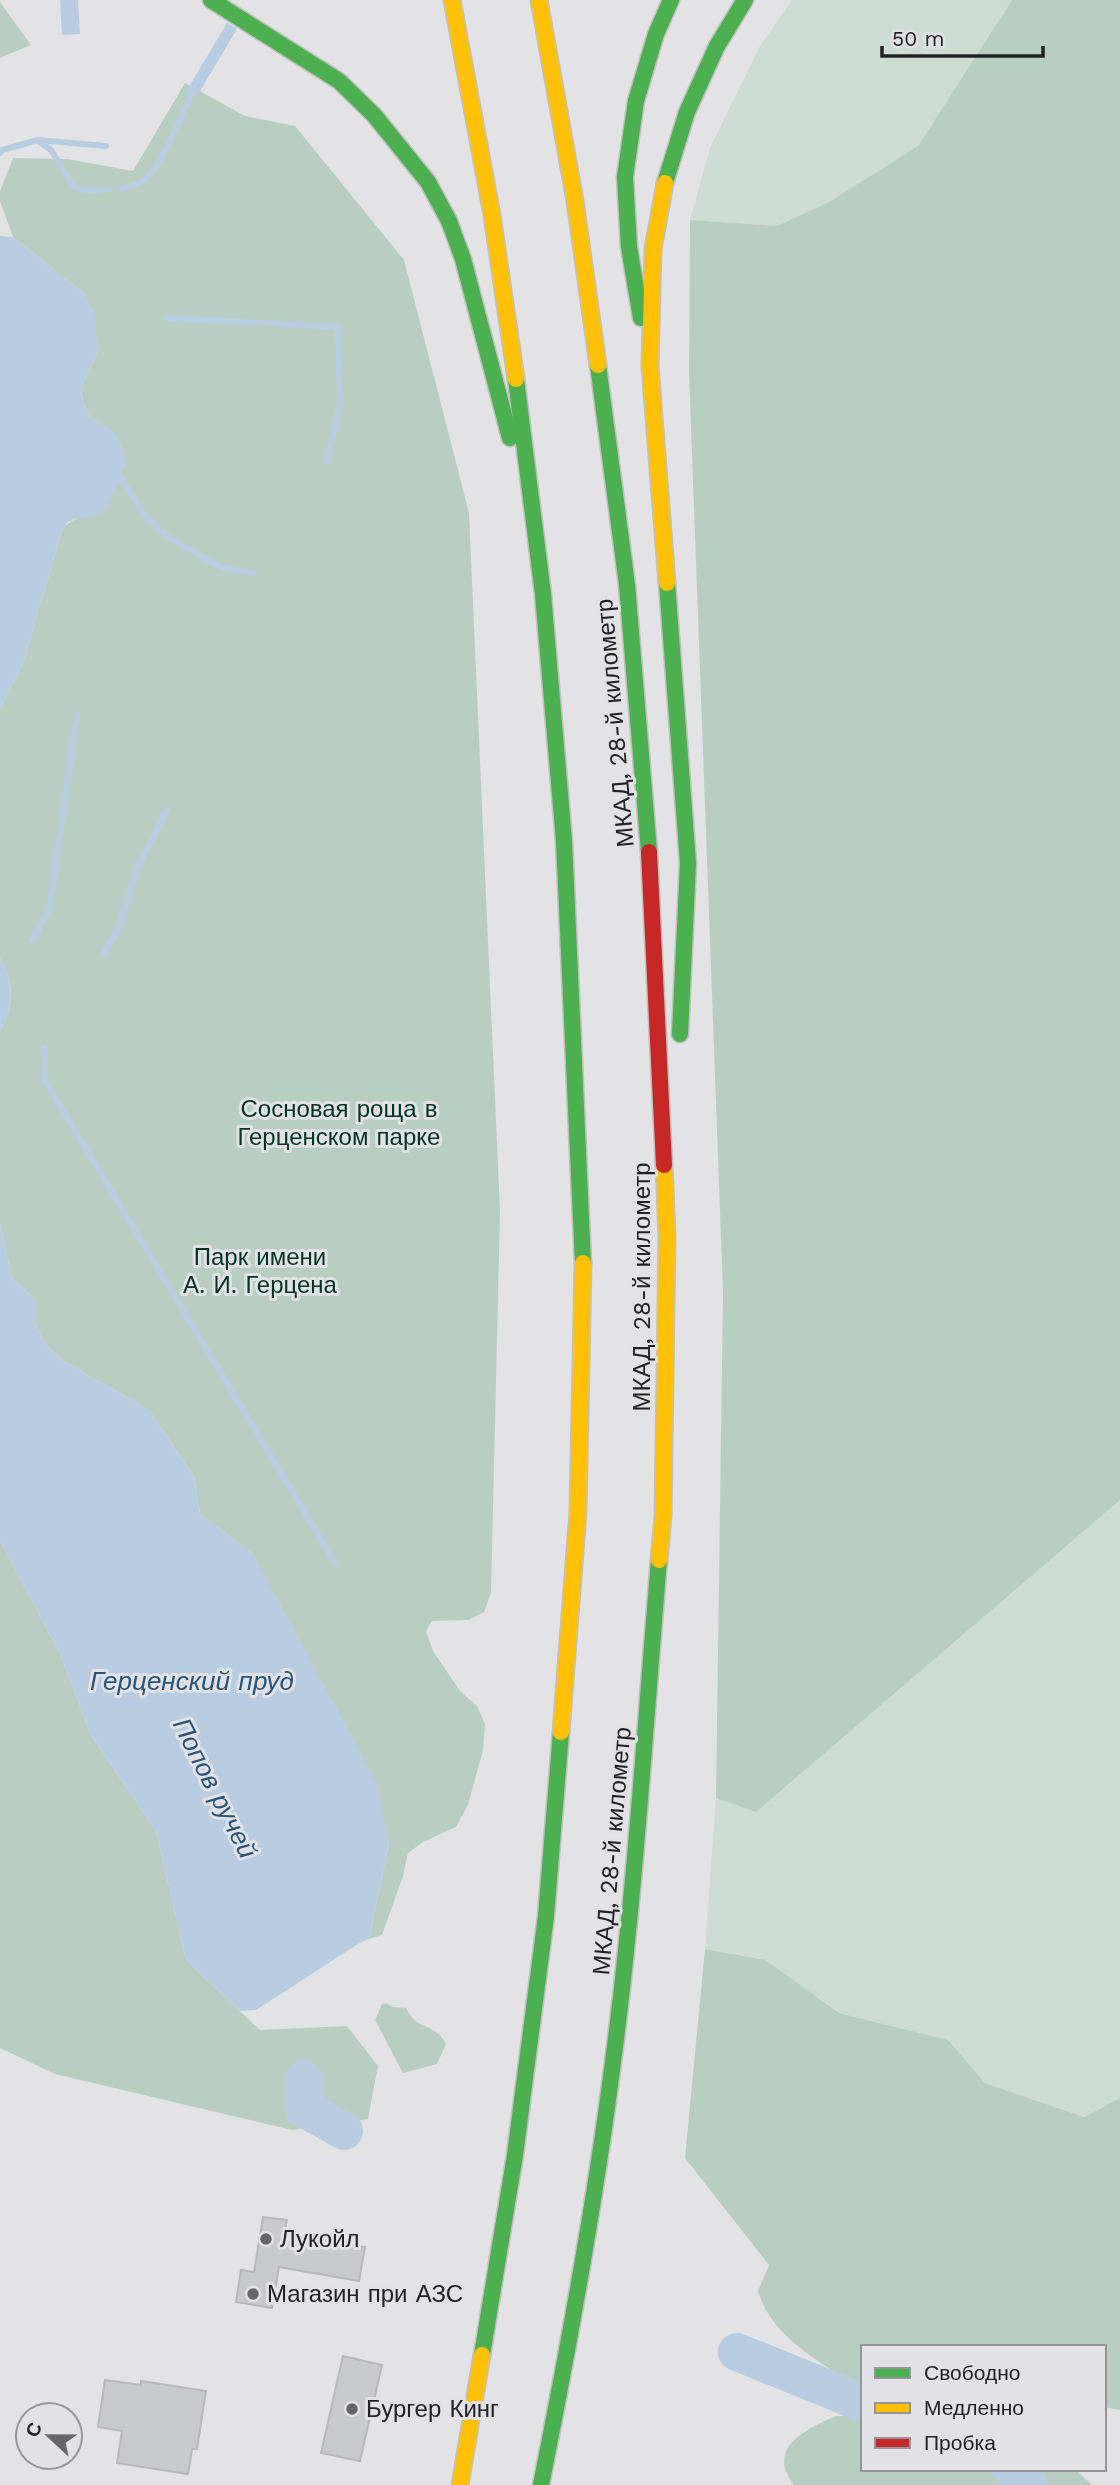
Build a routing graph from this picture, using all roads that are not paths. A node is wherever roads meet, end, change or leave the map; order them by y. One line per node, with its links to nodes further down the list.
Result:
1 (211, 0): 9 (main road)
2 (452, 0): 7 (main road)
3 (539, 0): 12 (main road, МКАД, 28-й километр)
4 (671, 0): 8 (main road)
5 (745, 0): 8 (main road)
6 (444, 40): 7 (main road)
7 (492, 215): 9 (main road)
8 (650, 366): 10 (main road)
9 (543, 594): 13 (main road)
10 (680, 1057)
11 (677, 1112): 12 (main road)
12 (666, 1375): 14 (main road, МКАД, 28-й километр)
13 (460, 2485)
14 (541, 2485)

